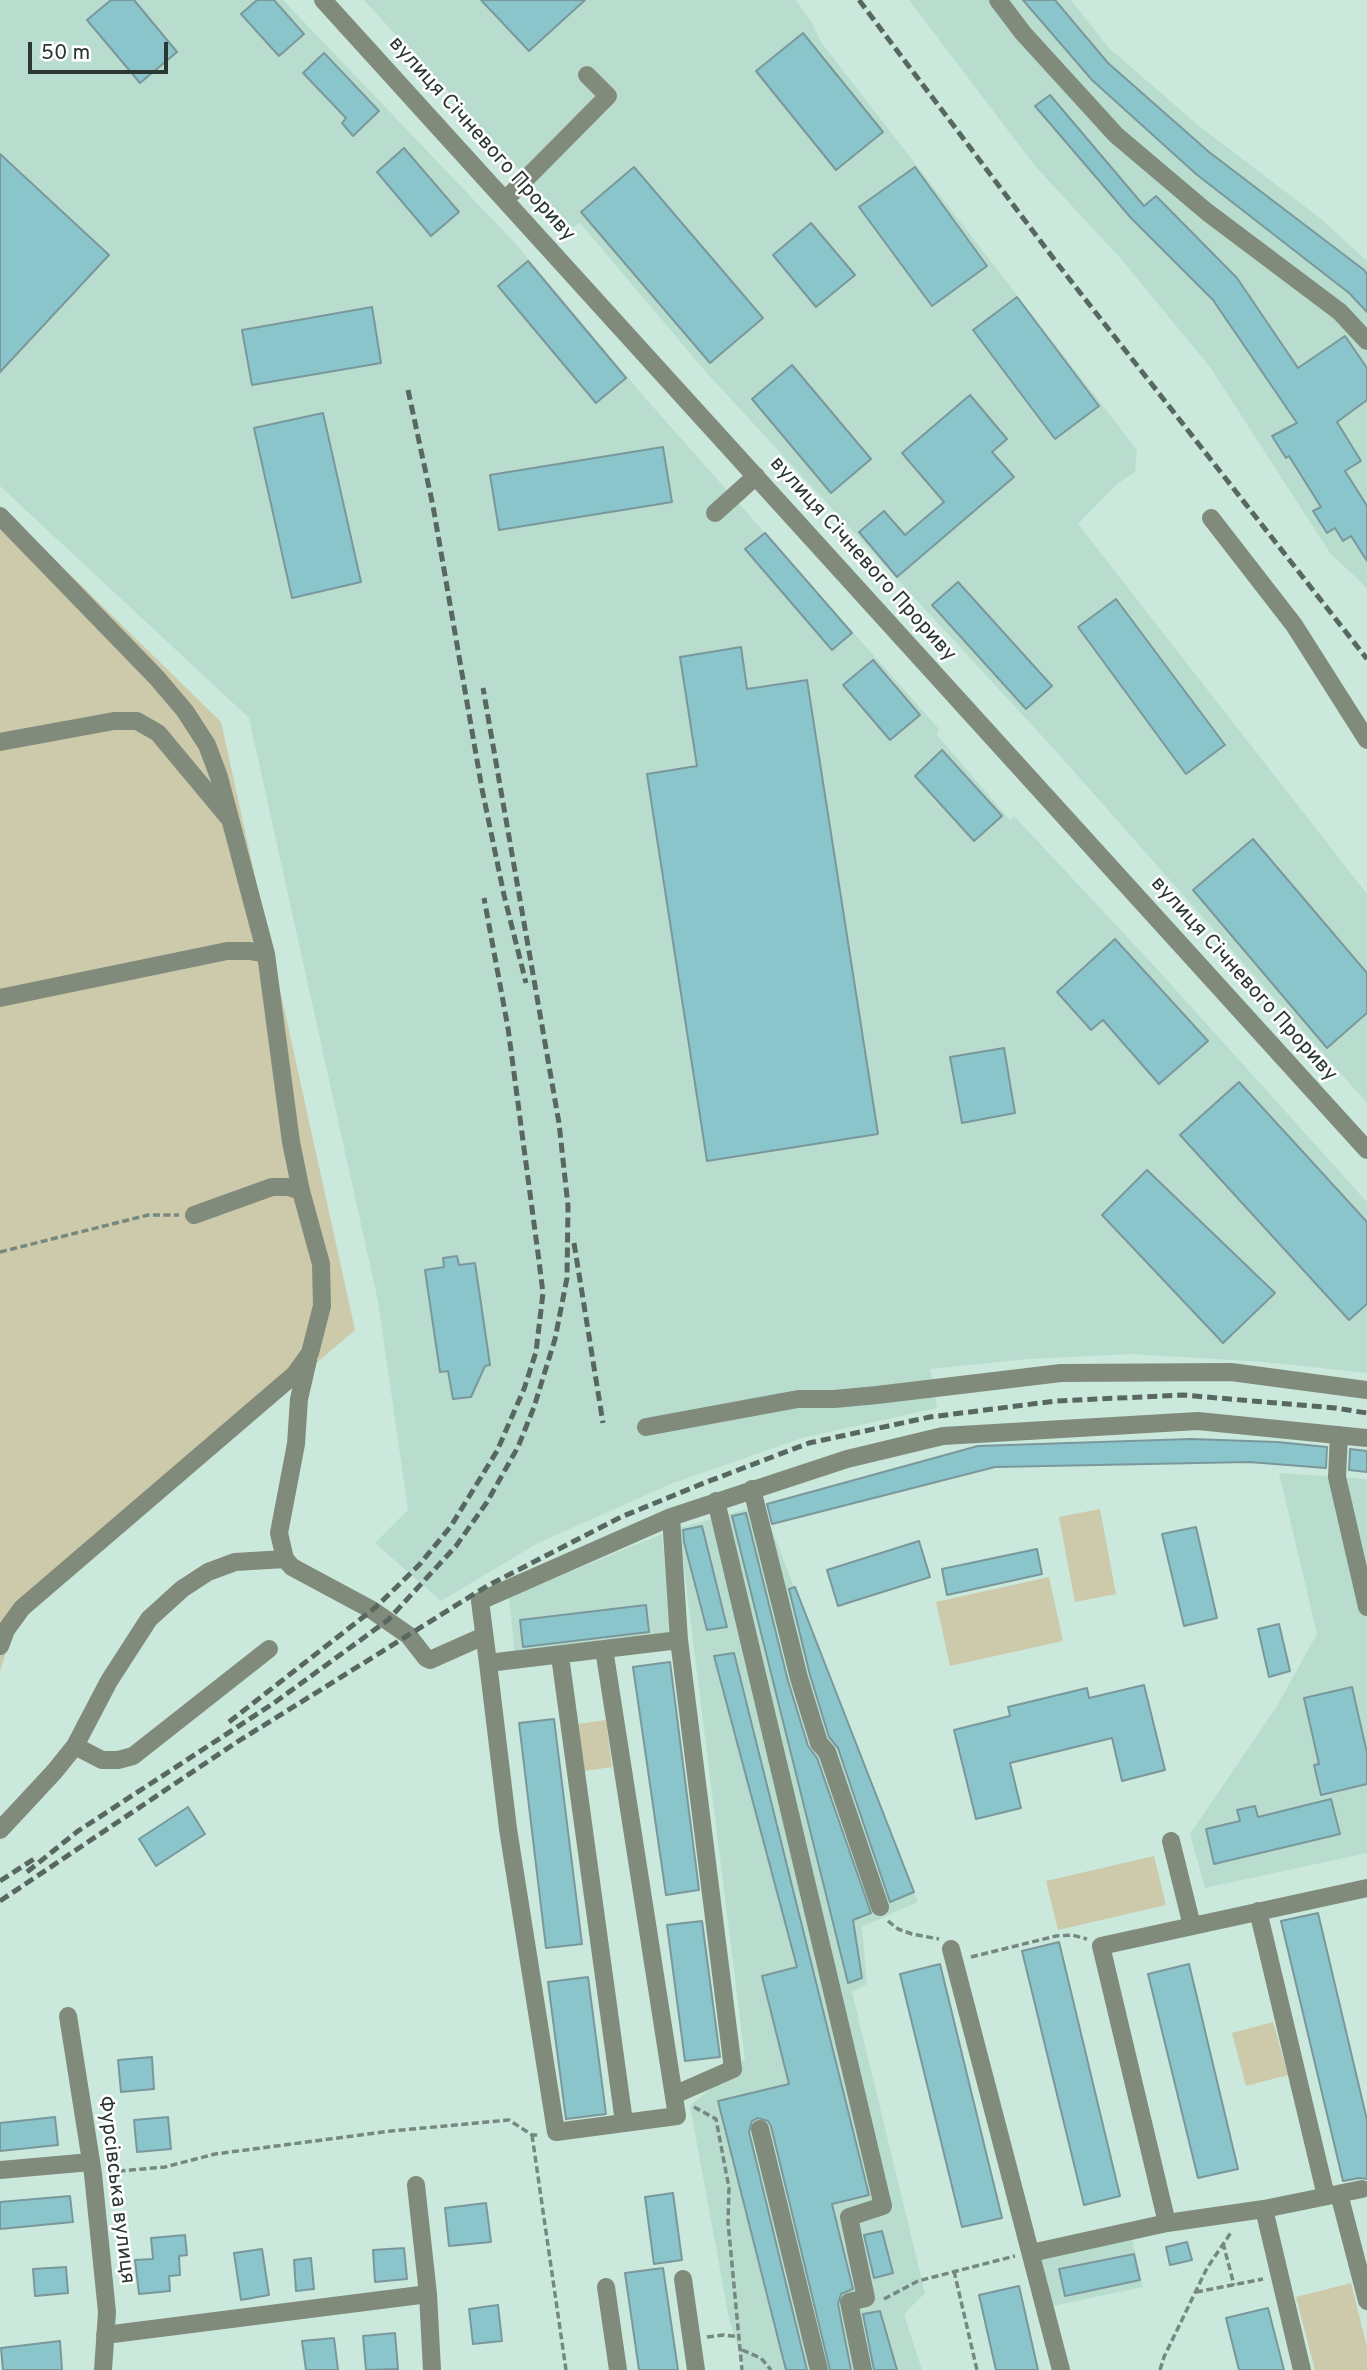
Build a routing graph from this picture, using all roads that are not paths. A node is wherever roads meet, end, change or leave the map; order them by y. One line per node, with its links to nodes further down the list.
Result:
1 (323, 0): 4 (street, вулиця Січневого Прориву)
2 (998, 0): 5 (street)
3 (587, 75): 4 (street)
4 (505, 200): 6 (street, вулиця Січневого Прориву)
5 (1367, 341)
6 (756, 477): 7 (street); 15 (street, вулиця Січневого Прориву)
7 (715, 513)
8 (0, 516): 12 (street)
9 (1211, 518): 10 (street)
10 (1367, 740)
11 (0, 742): 12 (street)
12 (232, 823): 13 (street)
13 (266, 954): 14 (street); 16 (street)
14 (0, 998)
15 (1367, 1150)
16 (301, 1191): 17 (street); 18 (street)
17 (194, 1215)
18 (310, 1353): 26 (street); 30 (street)
19 (1367, 1390): 20 (street)
20 (646, 1427)
21 (1339, 1435): 22 (street); 23 (street); 27 (street)
22 (1367, 1438)
23 (752, 1489): 24 (street); 39 (street)
24 (716, 1501): 25 (street); 65 (street)
25 (671, 1517): 28 (street); 29 (street)
26 (285, 1559): 28 (street); 35 (street)
27 (1367, 1607)
28 (484, 1636): 34 (street)
29 (680, 1640): 32 (street); 44 (street)
30 (0, 1646)
31 (269, 1649): 35 (street)
32 (604, 1649): 33 (street); 44 (street)
33 (560, 1656): 34 (street); 45 (street)
34 (488, 1663): 45 (street)
35 (75, 1746): 36 (street)
36 (0, 1830)
37 (1171, 1841): 41 (street)
38 (1367, 1888): 40 (street)
39 (880, 1907)
40 (1258, 1911): 41 (street); 51 (street)
41 (1192, 1926): 53 (street)
42 (953, 1955): 54 (street)
43 (68, 2016): 47 (street, Фурсівська вулиця)
44 (674, 2095): 45 (street)
45 (624, 2122)
46 (760, 2129): 64 (street)
47 (92, 2168): 48 (street); 59 (street, Фурсівська вулиця)
48 (0, 2170)
49 (416, 2185): 57 (street)
50 (1362, 2189): 51 (street)
51 (1332, 2195): 52 (street); 58 (street)
52 (1264, 2209): 53 (street); 67 (street)
53 (1167, 2224): 54 (street)
54 (1031, 2253): 66 (street)
55 (683, 2279): 63 (street)
56 (606, 2287): 62 (street)
57 (428, 2294): 59 (street); 61 (street)
58 (1367, 2301)
59 (105, 2335): 60 (street, Фурсівська вулиця)
60 (103, 2370)
61 (432, 2370)
62 (618, 2370)
63 (696, 2370)
64 (819, 2370)
65 (863, 2370)
66 (1061, 2370)
67 (1302, 2370)

